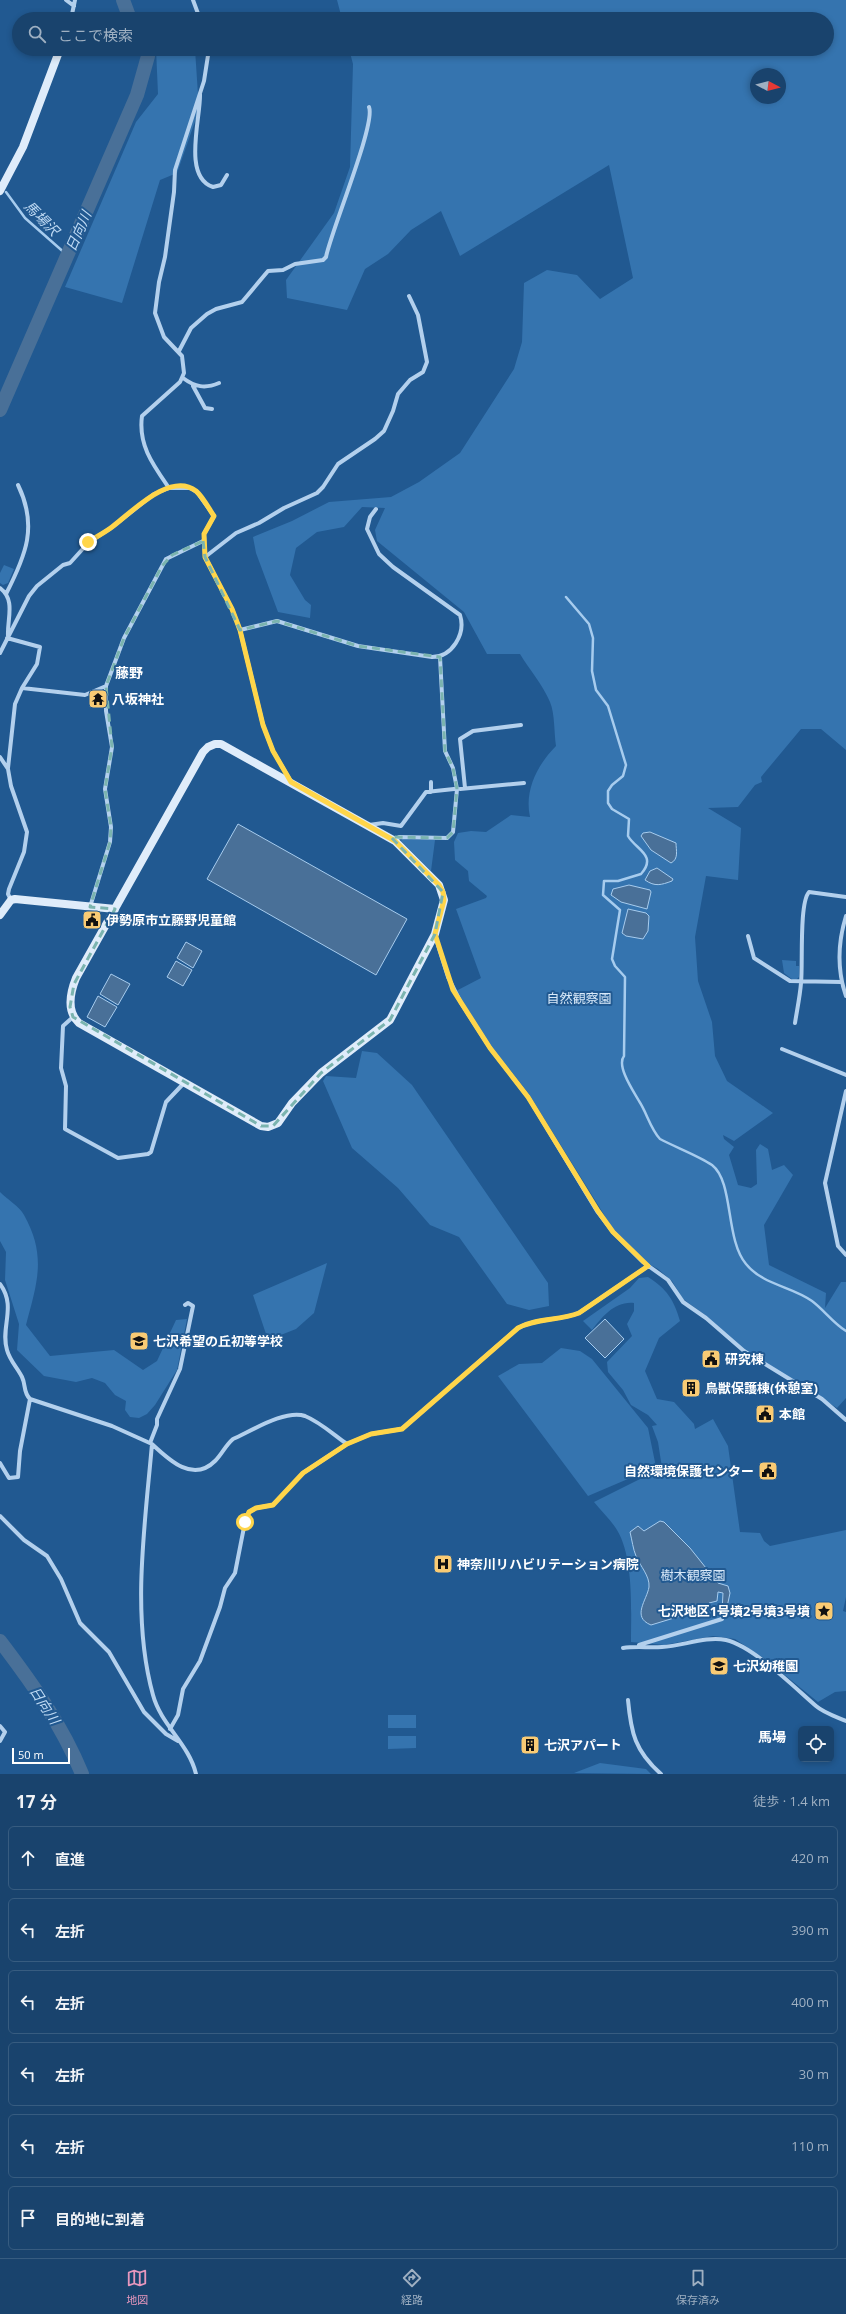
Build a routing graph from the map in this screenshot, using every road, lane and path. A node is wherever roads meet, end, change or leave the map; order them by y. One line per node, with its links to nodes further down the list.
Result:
1 (66, 0): 4 (street)
2 (75, 0): 4 (street)
3 (193, 0): 6 (street)
4 (74, 6): 5 (street)
5 (73, 12)
6 (197, 12)
7 (57, 56): 12 (street)
8 (209, 56): 9 (street)
9 (200, 91): 11 (street); 14 (street)
10 (369, 107): 14 (street)
11 (227, 175)
12 (0, 191)
13 (409, 296): 23 (street)
14 (179, 351): 15 (street)
15 (183, 378): 17 (street); 20 (street)
16 (219, 383): 17 (street)
17 (193, 386): 18 (street)
18 (212, 409)
19 (18, 485): 25 (street)
20 (169, 488): 22 (street); 27 (street)
21 (376, 509): 29 (street)
22 (203, 541): 23 (street); 30 (street)
23 (205, 557): 26 (street)
24 (0, 588): 25 (street)
25 (6, 594): 27 (street)
26 (240, 630): 29 (street); 35 (street)
27 (8, 637): 28 (street); 31 (street)
28 (0, 653)
29 (440, 657): 41 (street)
30 (106, 686): 31 (street); 44 (street)
31 (22, 688): 34 (street)
32 (521, 725): 37 (street)
33 (0, 757): 34 (street)
34 (8, 769): 43 (street)
35 (291, 782): 40 (street); 45 (street)
36 (431, 782): 39 (street)
37 (524, 783)
38 (454, 790): 39 (street)
39 (431, 792): 40 (street)
40 (367, 825): 41 (street)
41 (395, 841): 48 (street)
42 (846, 897): 50 (street)
43 (11, 900): 44 (street); 46 (street)
44 (90, 907): 45 (street)
45 (115, 909): 53 (street)
46 (0, 915)
47 (846, 916): 51 (street)
48 (435, 934): 57 (street); 60 (street)
49 (748, 936): 50 (street)
50 (801, 982): 51 (street); 54 (street)
51 (841, 982): 52 (street)
52 (846, 996)
53 (74, 1017): 57 (street); 57 (street)
54 (795, 1023)
55 (782, 1049): 56 (street)
56 (846, 1075)
57 (184, 1083)
58 (846, 1091): 59 (street)
59 (846, 1255)
60 (648, 1266): 64 (street); 66 (street)
61 (0, 1284): 63 (street)
62 (185, 1305): 65 (street)
63 (30, 1399): 65 (street); 67 (street)
64 (846, 1420)
65 (151, 1444): 66 (street); 75 (street)
66 (347, 1444): 75 (street)
67 (0, 1463)
68 (0, 1516): 77 (street)
69 (722, 1619): 70 (street)
70 (635, 1646): 71 (street); 73 (street)
71 (623, 1648)
72 (628, 1700): 79 (street)
73 (846, 1721)
74 (0, 1726): 76 (street)
75 (170, 1729): 77 (street)
76 (0, 1741)
77 (179, 1741): 78 (street)
78 (196, 1774)
79 (661, 1774)

